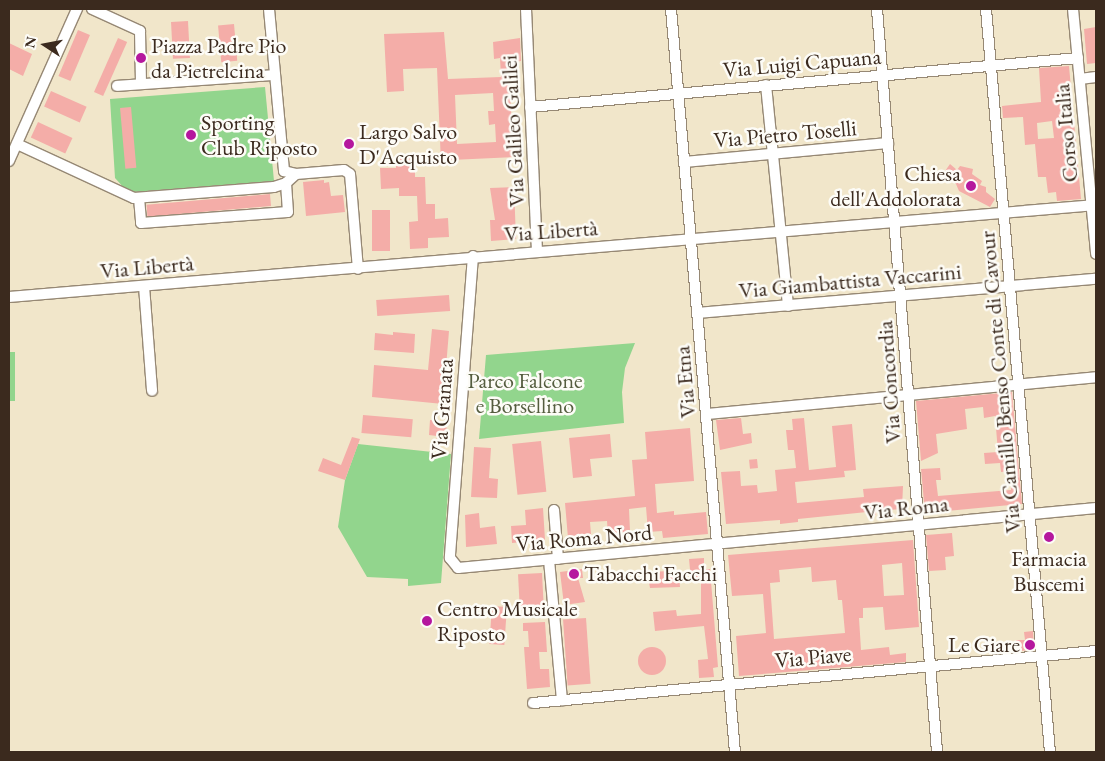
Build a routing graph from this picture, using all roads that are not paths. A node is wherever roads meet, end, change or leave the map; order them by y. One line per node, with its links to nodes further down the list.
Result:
1 (77, 9): 21 (street)
2 (92, 9): 15 (street)
3 (270, 9): 11 (street)
4 (526, 9): 19 (street, Via Galileo Galilei)
5 (671, 9): 18 (street, Via Etna)
6 (877, 9): 12 (street, Via Concordia)
7 (986, 9): 10 (street, Via Camillo Benso Conte di Cavour)
8 (1074, 9): 9 (street, Corso Italia)
9 (1078, 58): 10 (street, Via Luigi Capuana); 14 (street, Corso Italia)
10 (991, 67): 12 (street, Via Luigi Capuana); 29 (street, Via Camillo Benso Conte di Cavour)
11 (275, 75): 15 (street); 25 (street)
12 (883, 75): 16 (street, Via Luigi Capuana); 20 (street, Via Concordia)
13 (1096, 77): 14 (street)
14 (1080, 79): 28 (street, Corso Italia)
15 (141, 84): 17 (street)
16 (766, 85): 18 (street, Via Luigi Capuana); 22 (street)
17 (117, 86)
18 (679, 93): 19 (street, Via Luigi Capuana); 24 (street, Via Etna)
19 (530, 107): 33 (street, Via Galileo Galilei)
20 (888, 143): 22 (street, Via Pietro Toselli); 30 (street, Via Concordia)
21 (17, 144): 23 (street); 27 (street)
22 (772, 154): 24 (street, Via Pietro Toselli); 31 (street)
23 (9, 161)
24 (684, 162): 32 (street, Via Etna)
25 (296, 174): 26 (street); 36 (street)
26 (286, 183): 27 (street); 27 (street)
27 (139, 198)
28 (1094, 205): 29 (street, Via Libertà); 34 (street, Corso Italia)
29 (1004, 212): 30 (street, Via Libertà); 39 (street, Via Camillo Benso Conte di Cavour)
30 (896, 222): 31 (street, Via Libertà); 40 (street, Via Concordia)
31 (780, 232): 32 (street, Via Libertà); 42 (street)
32 (692, 238): 33 (street, Via Libertà); 43 (street, Via Etna)
33 (537, 252): 35 (street, Via Libertà)
34 (1096, 254)
35 (473, 256): 36 (street, Via Libertà); 55 (street, Via Granata)
36 (358, 269): 38 (street, Via Libertà)
37 (1096, 279): 39 (street, Via Giambattista Vaccarini)
38 (144, 286): 41 (street, Via Libertà); 46 (street)
39 (1010, 286): 40 (street, Via Giambattista Vaccarini); 45 (street, Via Camillo Benso Conte di Cavour)
40 (902, 296): 42 (street, Via Giambattista Vaccarini); 47 (street, Via Concordia)
41 (9, 297)
42 (788, 306): 43 (street, Via Giambattista Vaccarini)
43 (697, 313): 48 (street, Via Etna)
44 (1096, 377): 45 (street)
45 (1019, 382): 47 (street); 51 (street, Via Camillo Benso Conte di Cavour)
46 (152, 391)
47 (908, 395): 48 (street); 52 (street, Via Concordia)
48 (707, 414): 53 (street, Via Etna)
49 (1096, 508): 51 (street, Via Roma)
50 (554, 510): 54 (street)
51 (1030, 514): 52 (street, Via Roma); 57 (street, Via Camillo Benso Conte di Cavour)
52 (918, 526): 53 (street, Via Roma); 58 (street, Via Concordia)
53 (719, 545): 54 (street, Via Roma Nord); 59 (street, Via Etna)
54 (553, 560): 55 (street, Via Roma Nord); 60 (street)
55 (453, 564)
56 (1096, 651): 57 (street, Via Piave)
57 (1041, 657): 58 (street, Via Piave); 64 (street, Via Camillo Benso Conte di Cavour)
58 (930, 667): 59 (street, Via Piave); 63 (street, Via Concordia)
59 (730, 683): 60 (street, Via Piave); 62 (street, Via Etna)
60 (562, 700): 61 (street, Via Piave)
61 (534, 702)
62 (735, 752)
63 (937, 752)
64 (1050, 752)

